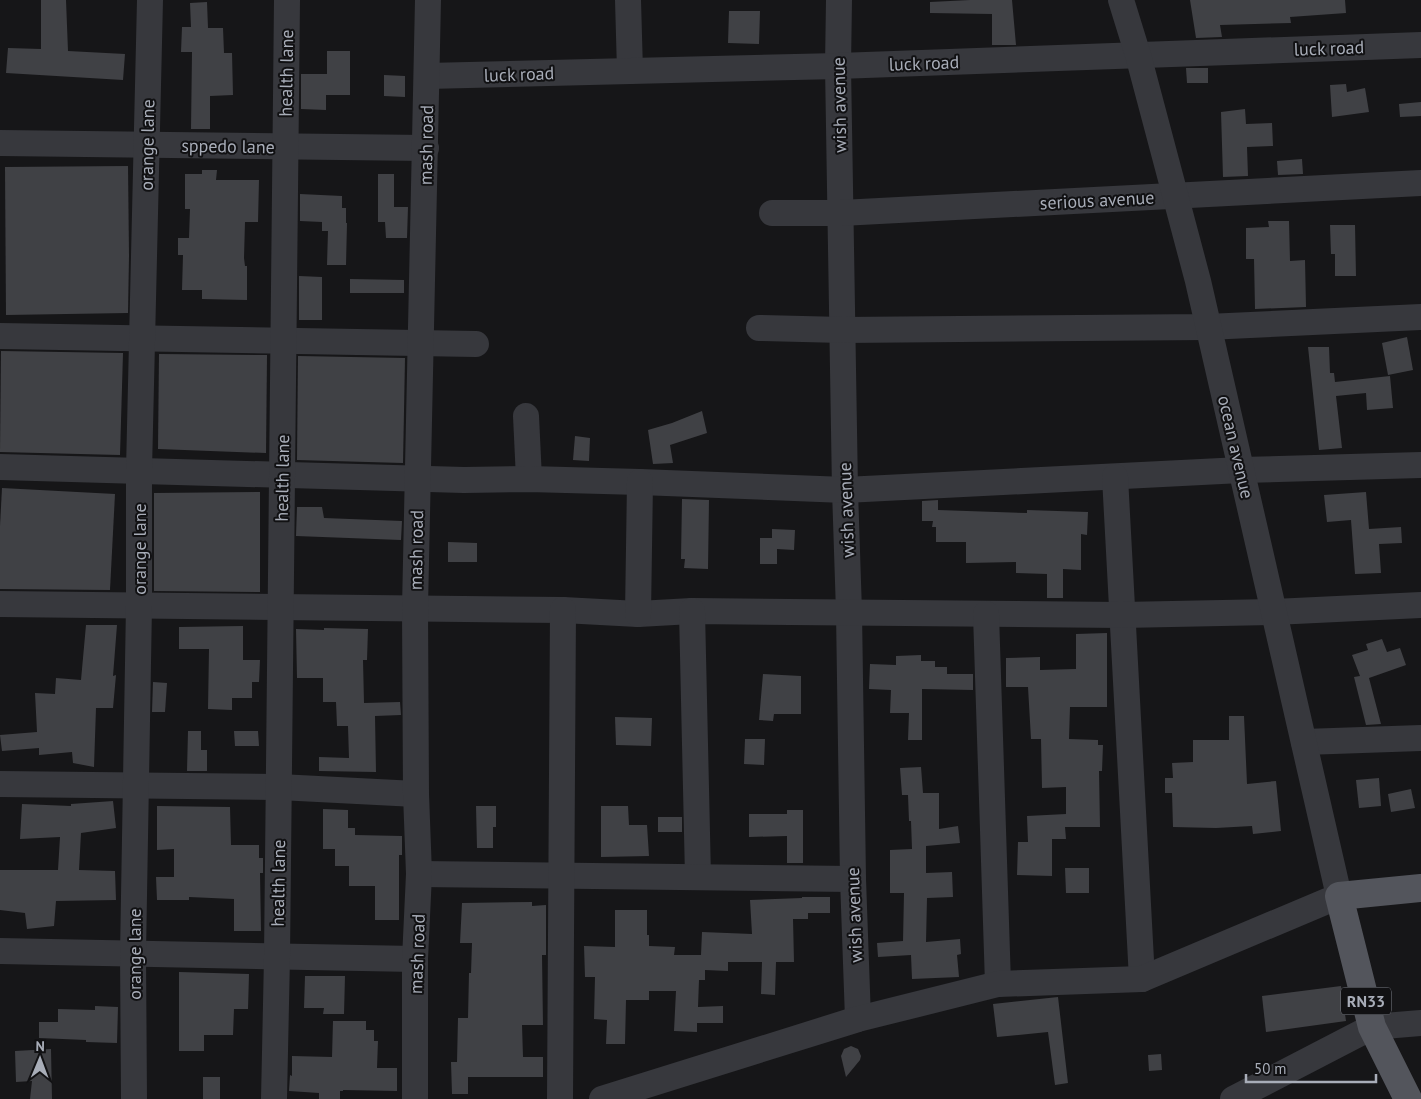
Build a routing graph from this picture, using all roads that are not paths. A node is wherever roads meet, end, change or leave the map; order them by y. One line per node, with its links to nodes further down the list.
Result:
1 (150, 0): 13 (street, orange lane)
2 (287, 0): 14 (street, health lane)
3 (428, 0): 11 (street, mash road)
4 (628, 0): 10 (street)
5 (839, 0): 9 (street, wish avenue)
6 (1122, 0): 8 (street, ocean avenue)
7 (1421, 46): 8 (street, luck road)
8 (1138, 55): 9 (street, luck road); 17 (street, ocean avenue)
9 (838, 66): 10 (street, luck road); 19 (street, wish avenue)
10 (630, 71): 11 (street, luck road)
11 (427, 76): 15 (street, mash road)
12 (0, 143): 13 (street, sppedo lane)
13 (147, 145): 14 (street, sppedo lane); 25 (street, orange lane)
14 (286, 147): 15 (street, sppedo lane); 26 (street, health lane)
15 (426, 148): 27 (street, mash road)
16 (1421, 183): 17 (street, serious avenue)
17 (1176, 196): 19 (street, serious avenue); 22 (street, ocean avenue)
18 (772, 213): 19 (street, serious avenue)
19 (840, 213): 23 (street, wish avenue)
20 (1421, 317): 22 (street)
21 (759, 328): 23 (street)
22 (1207, 328): 23 (street); 33 (street, ocean avenue)
23 (843, 330): 39 (street, wish avenue)
24 (0, 336): 25 (street)
25 (141, 339): 26 (street); 32 (street, orange lane)
26 (284, 342): 27 (street); 34 (street, health lane)
27 (420, 344): 28 (street); 36 (street, mash road)
28 (476, 344)
29 (526, 416): 37 (street)
30 (1421, 465): 33 (street)
31 (0, 467): 32 (street)
32 (139, 470): 34 (street); 41 (street, orange lane)
33 (1241, 470): 35 (street); 48 (street, ocean avenue)
34 (282, 474): 36 (street); 43 (street, health lane)
35 (1115, 476): 39 (street); 51 (street)
36 (418, 478): 37 (street); 44 (street, mash road)
37 (529, 479): 38 (street)
38 (640, 482): 39 (street); 49 (street)
39 (844, 490): 47 (street, wish avenue)
40 (0, 604): 41 (street)
41 (139, 605): 43 (street); 55 (street, orange lane)
42 (1421, 605): 48 (street)
43 (281, 607): 44 (street); 56 (street, health lane)
44 (415, 608): 45 (street); 57 (street, mash road)
45 (563, 610): 49 (street); 59 (street)
46 (692, 611): 47 (street); 49 (street); 60 (street)
47 (849, 612): 50 (street); 61 (street, wish avenue)
48 (1274, 612): 51 (street); 53 (street, ocean avenue)
49 (638, 614)
50 (986, 614): 51 (street); 69 (street)
51 (1122, 615): 68 (street)
52 (1421, 738): 53 (street)
53 (1304, 742): 63 (street, ocean avenue)
54 (0, 784): 55 (street)
55 (136, 786): 56 (street); 65 (street, orange lane)
56 (279, 786): 57 (street); 66 (street, health lane)
57 (416, 794): 58 (street, mash road)
58 (420, 874): 59 (street); 67 (street, mash road)
59 (561, 876): 60 (street); 76 (street)
60 (698, 877): 61 (street)
61 (853, 879): 70 (street, wish avenue)
62 (1421, 888): 63 (main road)
63 (1340, 896): 68 (street); 72 (main road, RN33)
64 (0, 951): 65 (street)
65 (133, 954): 66 (street); 73 (street, orange lane)
66 (277, 957): 67 (street); 74 (street, health lane)
67 (416, 959): 75 (street, mash road)
68 (1142, 980): 69 (street)
69 (998, 984): 70 (street)
70 (858, 1019): 77 (street)
71 (1421, 1023): 72 (street)
72 (1372, 1027): 78 (street); 79 (main road, RN33)
73 (134, 1099)
74 (274, 1099)
75 (415, 1099)
76 (560, 1099)
77 (602, 1099)
78 (1233, 1099)
79 (1408, 1099)

